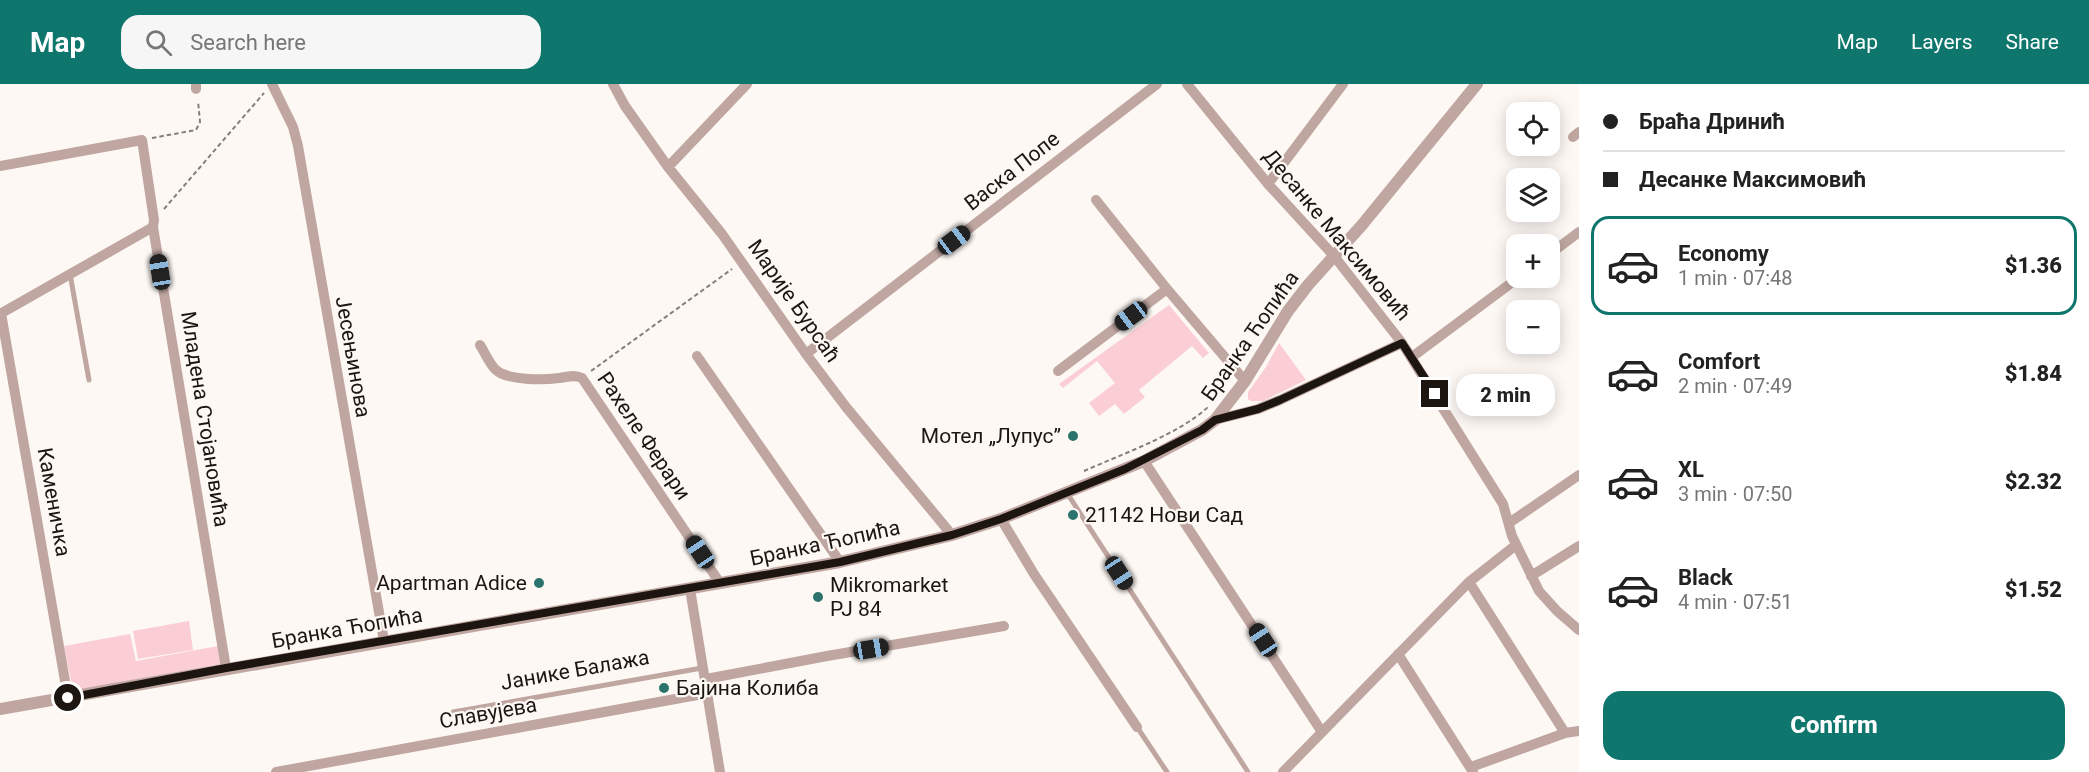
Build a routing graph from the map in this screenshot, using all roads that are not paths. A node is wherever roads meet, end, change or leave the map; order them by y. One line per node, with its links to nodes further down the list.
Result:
1 (272, 84): 44 (street, Јесењинова)
2 (613, 84): 9 (street, Марије Бурсаћ)
3 (747, 84): 9 (street)
4 (1157, 84): 22 (street, Васка Попе)
5 (1186, 84): 10 (street, Десанке Максимовић)
6 (1343, 84): 10 (street)
7 (1477, 84): 15 (street, Бранка Ћопића)
8 (0, 166): 12 (street, Младена Стојановића)
9 (668, 167): 22 (street, Марије Бурсаћ)
10 (1268, 184): 15 (street, Десанке Максимовић)
11 (1096, 200): 18 (street)
12 (154, 223): 16 (street); 46 (street, Младена Стојановића)
13 (1579, 232): 14 (street)
14 (1560, 246)
15 (1334, 256): 20 (street, Десанке Максимовић); 27 (street, Бранка Ћопића)
16 (70, 274): 19 (street); 26 (lane)
17 (1506, 287): 24 (street)
18 (1167, 289): 25 (street); 27 (street)
19 (1, 314): 50 (street, Каменичка)
20 (1402, 343): 24 (street, Десанке Максимовић); 28 (street)
21 (480, 345): 40 (street, Рахеле Ферари)
22 (806, 354): 34 (street, Марије Бурсаћ)
23 (697, 356): 37 (street)
24 (1412, 357): 33 (street, Десанке Максимовић)
25 (1058, 371)
26 (90, 380)
27 (1245, 381): 28 (street, Бранка Ћопића)
28 (1215, 420): 29 (street, Бранка Ћопића)
29 (1144, 461): 31 (street, Бранка Ћопића); 55 (street)
30 (1579, 475): 33 (street)
31 (1067, 493): 32 (street, Бранка Ћопића); 61 (lane)
32 (1001, 519): 34 (street, Бранка Ћопића); 53 (street)
33 (1509, 523): 35 (street, Десанке Максимовић)
34 (952, 535): 37 (street, Бранка Ћопића)
35 (1516, 545): 38 (street, Десанке Максимовић); 39 (street)
36 (1579, 546): 38 (street)
37 (840, 562): 40 (street, Бранка Ћопића)
38 (1531, 576): 43 (street, Десанке Максимовић)
39 (1469, 582): 45 (street); 56 (street)
40 (720, 583): 41 (street, Бранка Ћопића)
41 (690, 589): 44 (street, Бранка Ћопића); 47 (street)
42 (1004, 626): 48 (street)
43 (1579, 630)
44 (384, 641): 46 (street, Бранка Ћопића)
45 (1398, 654): 55 (street); 57 (street)
46 (226, 668): 50 (street, Бранка Ћопића)
47 (704, 668): 48 (street); 52 (lane, Јанике Балажа)
48 (706, 679): 49 (street)
49 (708, 693): 58 (street, Славујева); 59 (street)
50 (68, 698): 51 (street, Бранка Ћопића)
51 (0, 709)
52 (453, 712)
53 (1137, 727): 60 (lane)
54 (1579, 731): 56 (street)
55 (1322, 732): 62 (street)
56 (1565, 733): 57 (street)
57 (1472, 770)
58 (276, 772)
59 (720, 772)
60 (1167, 772)
61 (1248, 772)
62 (1283, 772)

